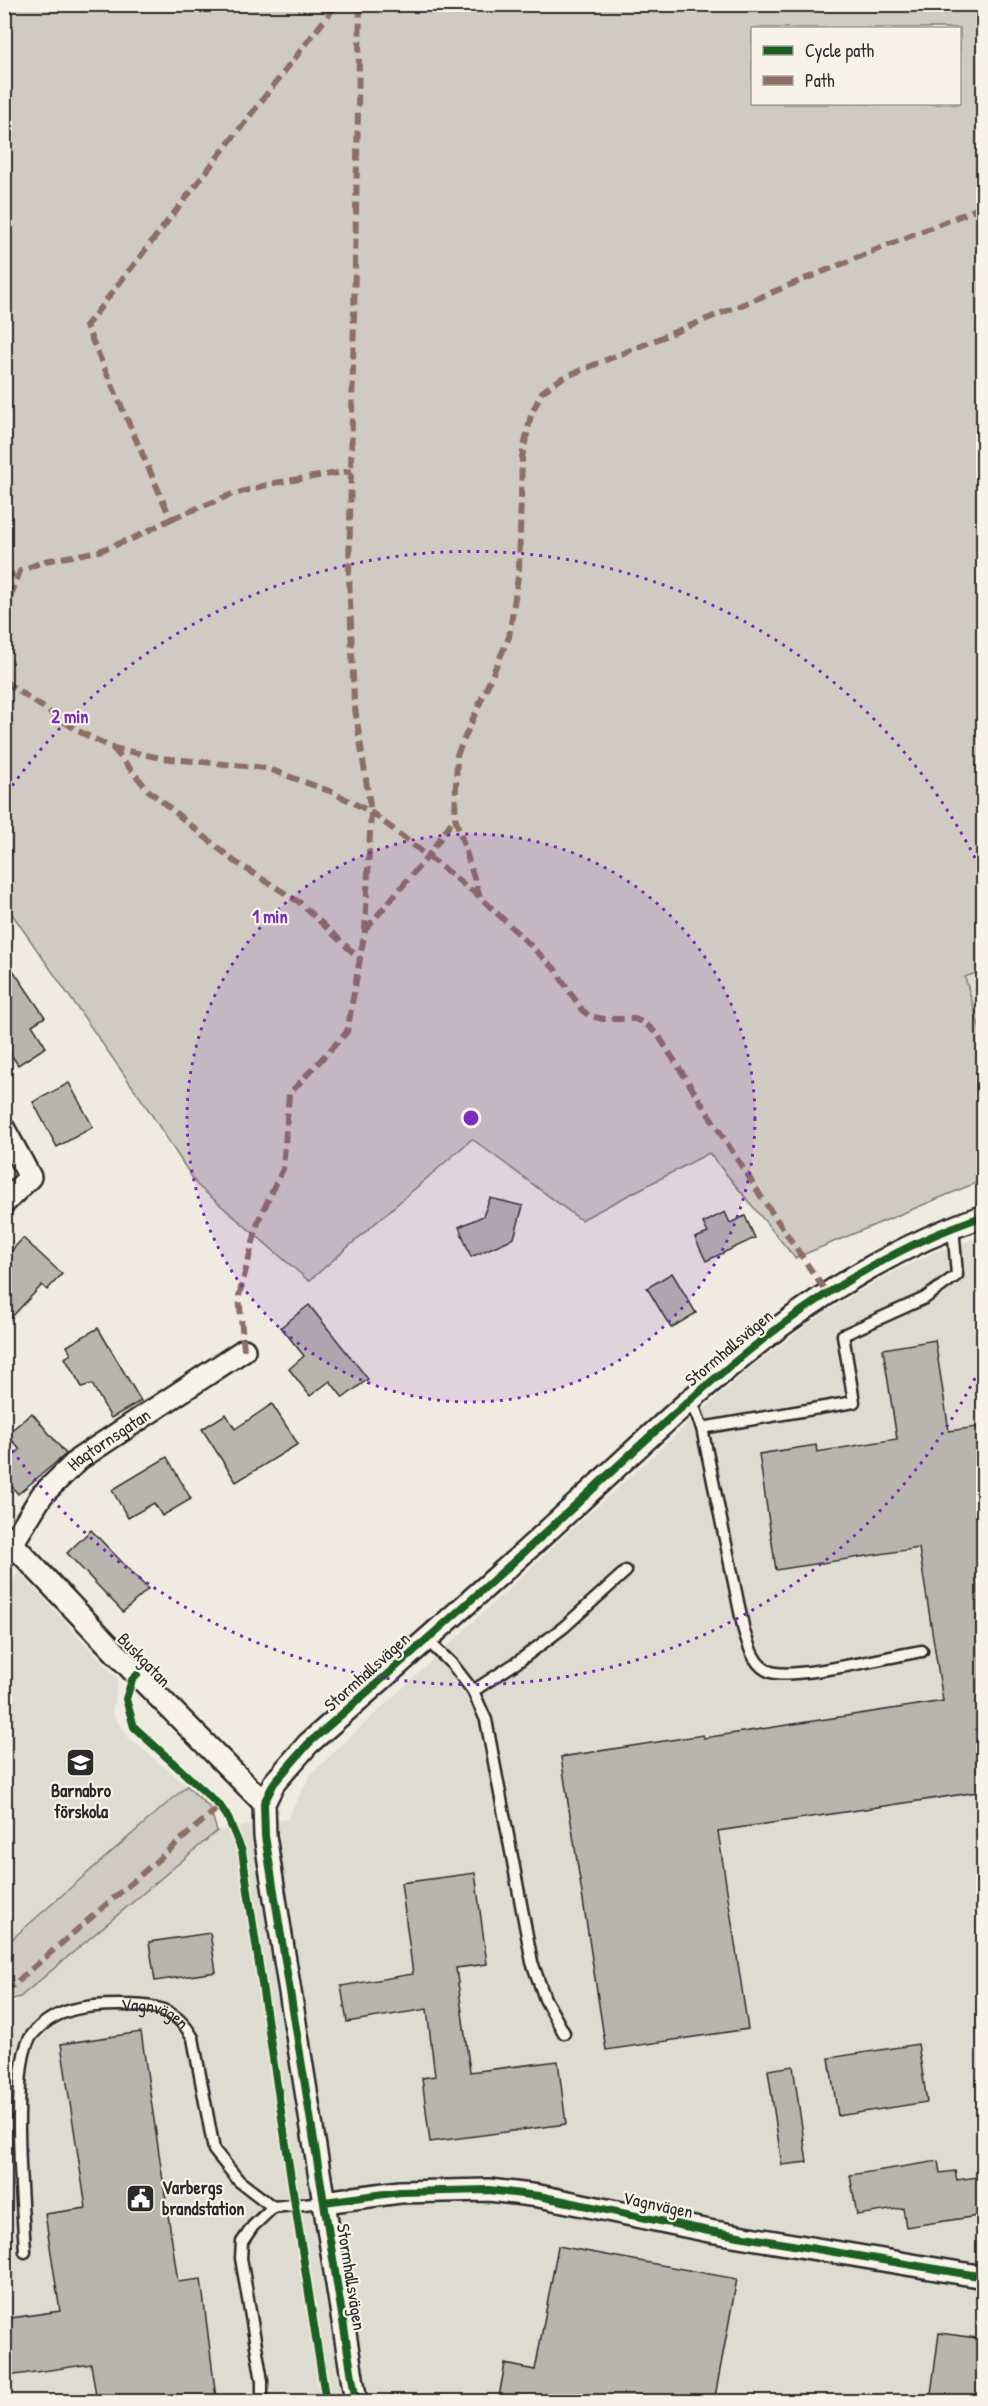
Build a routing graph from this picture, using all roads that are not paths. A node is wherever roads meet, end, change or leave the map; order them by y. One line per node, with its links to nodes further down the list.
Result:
1 (4, 1129): 2 (street)
2 (4, 1203)
3 (984, 1215): 4 (street, Stormhallsvägen)
4 (953, 1226): 6 (street, Stormhallsvägen); 7 (lane)
5 (243, 1350): 8 (street, Hagtornsgatan)
6 (691, 1398): 7 (lane); 10 (street, Stormhallsvägen)
7 (702, 1428): 11 (lane)
8 (7, 1545): 13 (street, Buskgatan)
9 (626, 1571): 12 (lane)
10 (426, 1639): 12 (lane); 13 (street, Stormhallsvägen)
11 (922, 1651)
12 (473, 1691): 14 (lane)
13 (264, 1803): 15 (street, Stormhallsvägen)
14 (564, 2032)
15 (324, 2202): 16 (lane, Vagnvägen); 18 (street, Vagnvägen); 20 (street, Stormhallsvägen)
16 (273, 2207): 17 (lane, Vagnvägen); 19 (lane)
17 (25, 2252)
18 (984, 2277)
19 (262, 2402)
20 (356, 2402)

